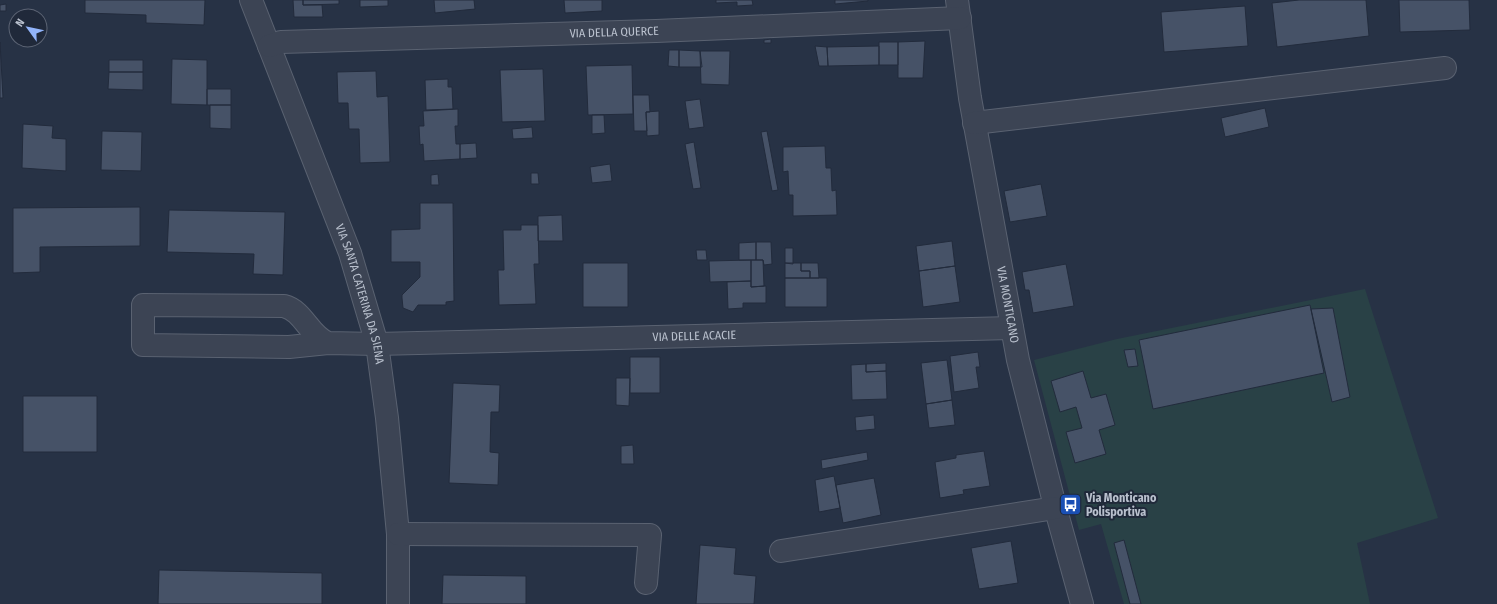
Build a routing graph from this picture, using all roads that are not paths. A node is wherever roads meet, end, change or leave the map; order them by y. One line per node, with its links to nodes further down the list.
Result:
1 (251, 0): 3 (street, VIA SANTA CATERINA DA SIENA)
2 (958, 9): 3 (street, VIA DELLA QUERCE); 5 (street, VIA MONTICANO)
3 (269, 46): 8 (street, VIA SANTA CATERINA DA SIENA)
4 (1445, 68): 5 (street)
5 (974, 123): 6 (street, VIA MONTICANO)
6 (1012, 328): 8 (street, VIA DELLE ACACIE); 9 (street, VIA MONTICANO)
7 (328, 344): 7 (street, VIA DELLE ACACIE); 8 (street, VIA DELLE ACACIE)
8 (377, 344): 10 (street, VIA SANTA CATERINA DA SIENA)
9 (1055, 508): 11 (street); 14 (street, VIA MONTICANO)
10 (398, 534): 12 (street); 13 (street, VIA SANTA CATERINA DA SIENA)
11 (780, 551)
12 (646, 583)
13 (398, 604)
14 (1082, 604)

